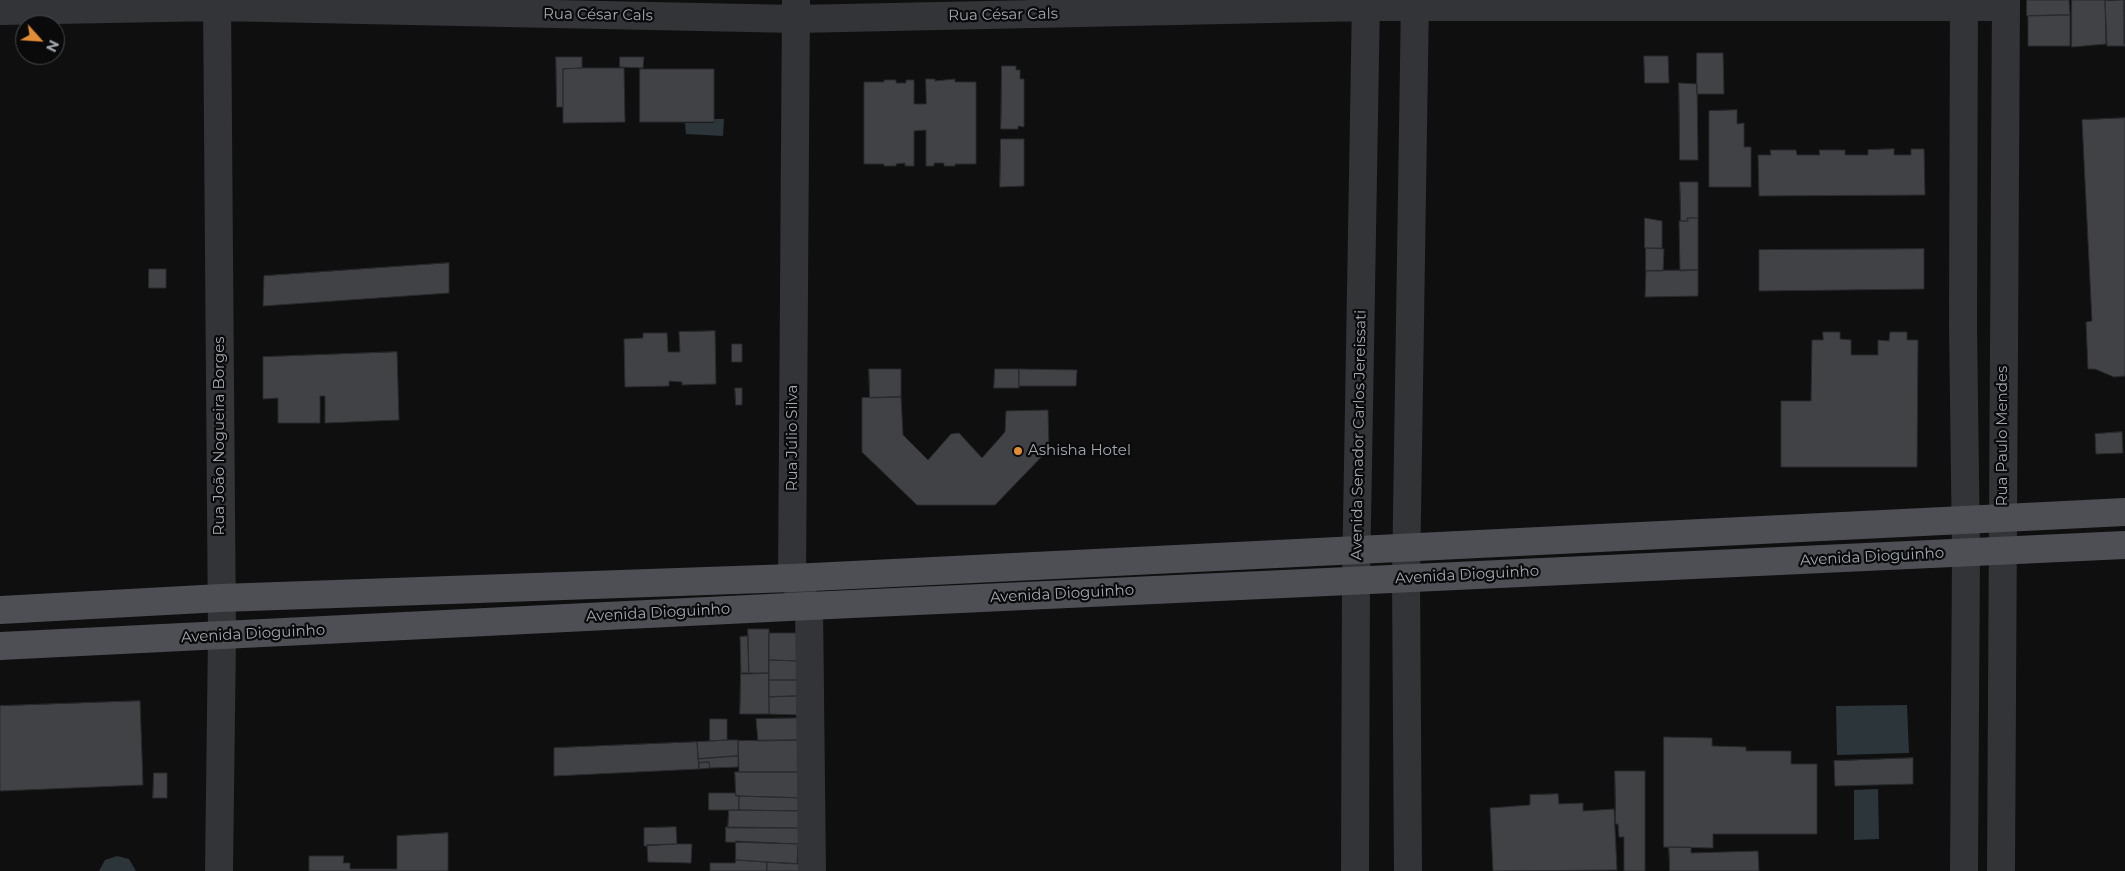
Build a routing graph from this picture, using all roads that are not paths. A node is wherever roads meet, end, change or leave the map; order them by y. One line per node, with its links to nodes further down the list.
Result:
1 (2006, 3): 5 (street, Rua César Cals); 9 (street, Rua Paulo Mendes)
2 (217, 4): 6 (street, Rua César Cals); 7 (street, Rua César Cals); 21 (street, Rua João Nogueira Borges)
3 (1366, 4): 4 (street, Rua César Cals); 6 (street, Rua César Cals); 15 (street, Avenida Senador Carlos Jereissati)
4 (1415, 4): 5 (street, Rua César Cals); 14 (street)
5 (1964, 4): 8 (street)
6 (796, 10): 18 (street, Rua Júlio Silva)
7 (0, 11)
8 (1963, 324): 9 (street); 12 (street)
9 (2004, 324): 11 (street, Rua Paulo Mendes)
10 (2125, 512): 11 (main road, Avenida Dioguinho)
11 (2002, 519): 12 (main road, Avenida Dioguinho); 16 (street, Rua Paulo Mendes)
12 (1966, 520): 14 (main road, Avenida Dioguinho); 17 (street)
13 (2125, 545): 16 (main road, Avenida Dioguinho)
14 (1407, 548): 15 (main road, Avenida Dioguinho); 19 (street)
15 (1357, 550): 18 (main road, Avenida Dioguinho); 20 (street, Avenida Senador Carlos Jereissati)
16 (2003, 551): 17 (main road, Avenida Dioguinho); 31 (street, Rua Paulo Mendes)
17 (1966, 552): 19 (main road, Avenida Dioguinho); 30 (street)
18 (792, 578): 21 (main road, Avenida Dioguinho); 22 (street)
19 (1406, 578): 20 (main road, Avenida Dioguinho); 29 (street)
20 (1356, 580): 22 (main road, Avenida Dioguinho); 28 (street, Avenida Senador Carlos Jereissati)
21 (221, 598): 23 (main road, Avenida Dioguinho); 24 (street, Rua João Nogueira Borges)
22 (808, 606): 24 (main road, Avenida Dioguinho); 27 (street)
23 (0, 610)
24 (222, 635): 25 (main road, Avenida Dioguinho); 26 (street, Rua João Nogueira Borges)
25 (0, 646)
26 (219, 871)
27 (812, 871)
28 (1355, 871)
29 (1408, 871)
30 (1964, 871)
31 (2001, 871)

